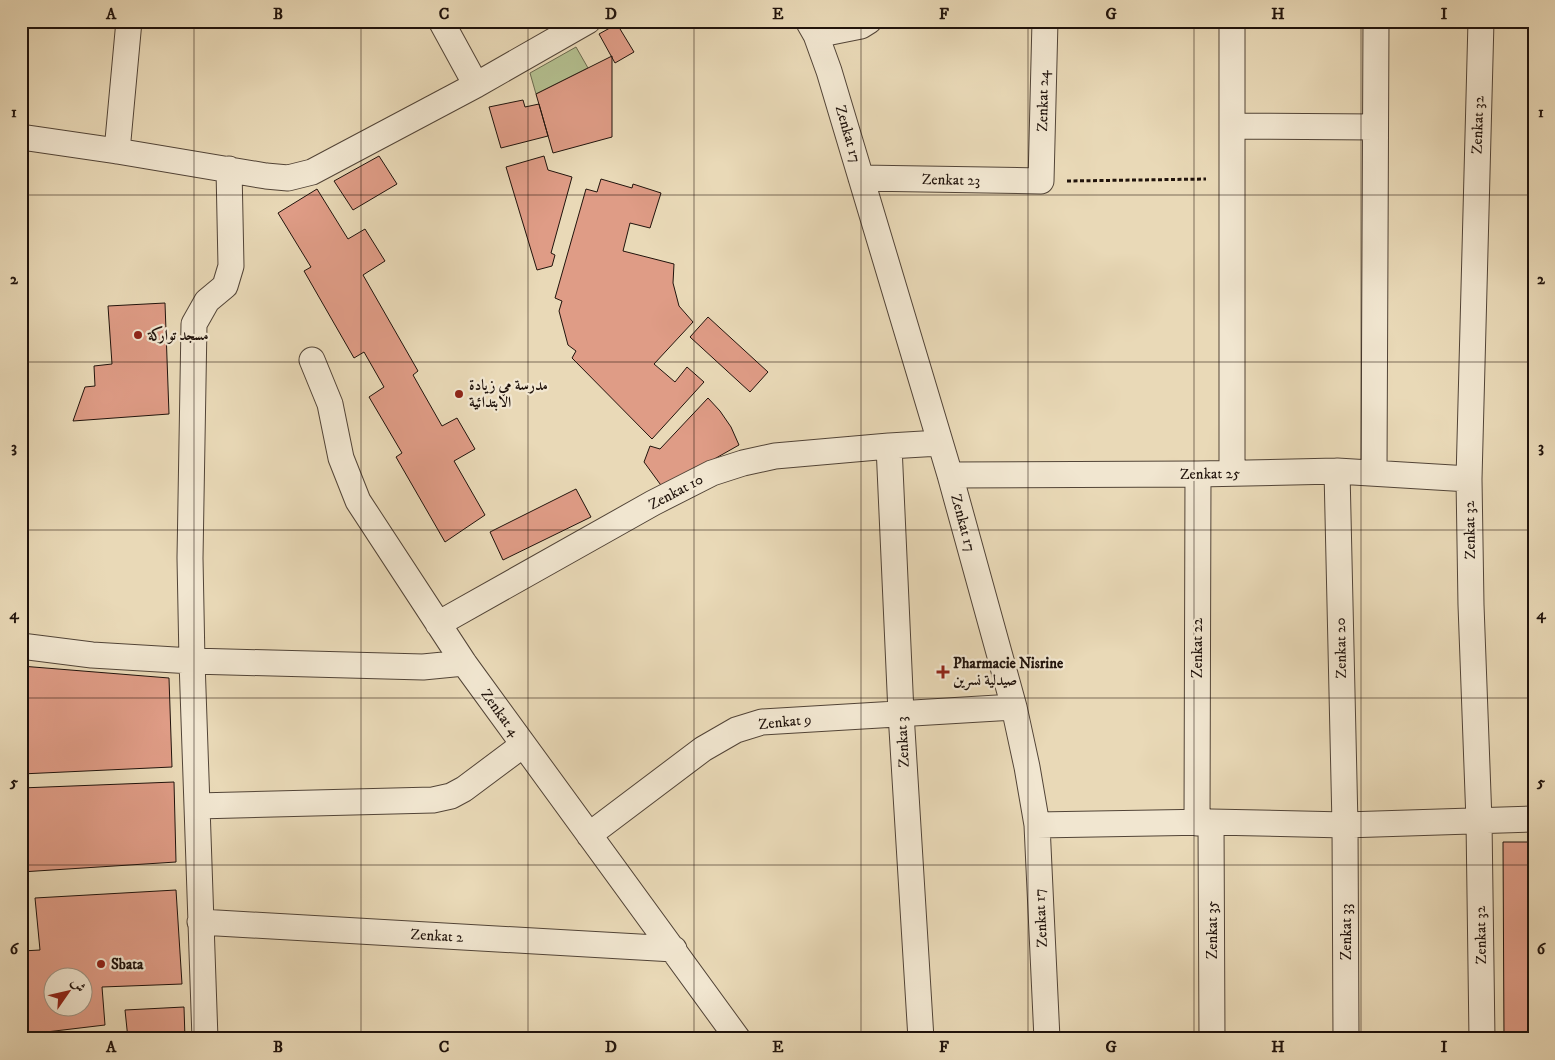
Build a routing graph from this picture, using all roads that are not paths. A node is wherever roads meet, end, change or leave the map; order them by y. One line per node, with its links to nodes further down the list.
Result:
1 (129, 21): 14 (street)
2 (441, 21): 10 (street)
3 (588, 21): 10 (street)
4 (869, 21): 9 (street)
5 (1045, 21): 17 (street, Zenkat 24)
6 (1232, 21): 11 (street)
7 (1376, 21): 12 (street)
8 (1481, 21): 26 (street, Zenkat 32)
9 (812, 28): 16 (street, Zenkat 17)
10 (476, 85): 15 (street)
11 (1232, 126): 12 (street); 22 (street)
12 (1375, 127): 23 (street)
13 (21, 137): 14 (street)
14 (117, 151): 15 (street)
15 (229, 169): 29 (street)
16 (861, 178): 17 (street, Zenkat 23); 19 (street, Zenkat 17)
17 (1041, 181)
18 (312, 360): 27 (street, Zenkat 4)
19 (940, 443): 20 (street, Zenkat 10); 25 (street, Zenkat 17)
20 (889, 446): 27 (street, Zenkat 10); 32 (street, Zenkat 3)
21 (1337, 471): 22 (street, Zenkat 25); 23 (street, Zenkat 25); 39 (street, Zenkat 20)
22 (1232, 473): 24 (street, Zenkat 25)
23 (1374, 473): 26 (street, Zenkat 25)
24 (1198, 474): 25 (street, Zenkat 25); 37 (street, Zenkat 22)
25 (950, 475): 31 (street, Zenkat 17)
26 (1469, 479): 36 (street, Zenkat 32)
27 (438, 624): 30 (street, Zenkat 4)
28 (21, 646): 29 (street)
29 (192, 661): 30 (street); 34 (street)
30 (464, 663): 33 (street, Zenkat 4)
31 (1014, 707): 32 (street, Zenkat 9); 38 (street, Zenkat 17)
32 (901, 713): 40 (street, Zenkat 9); 45 (street, Zenkat 3)
33 (523, 745): 34 (street); 40 (street, Zenkat 4)
34 (197, 806): 41 (street)
35 (1534, 819): 36 (street)
36 (1479, 821): 39 (street); 49 (street, Zenkat 32)
37 (1204, 822): 38 (street); 39 (street); 47 (street, Zenkat 35)
38 (1036, 825): 46 (street, Zenkat 17)
39 (1345, 825): 48 (street, Zenkat 33)
40 (589, 835): 42 (street, Zenkat 4)
41 (200, 922): 42 (street, Zenkat 2); 43 (street)
42 (674, 949): 44 (street, Zenkat 4)
43 (205, 1039)
44 (738, 1039)
45 (921, 1039)
46 (1047, 1039)
47 (1212, 1039)
48 (1346, 1039)
49 (1482, 1039)

